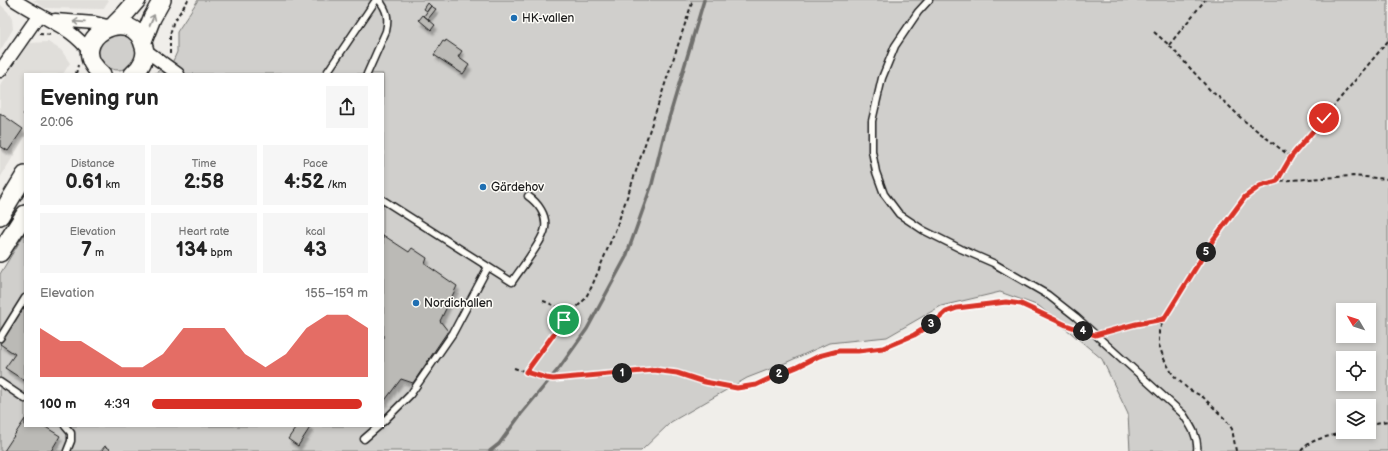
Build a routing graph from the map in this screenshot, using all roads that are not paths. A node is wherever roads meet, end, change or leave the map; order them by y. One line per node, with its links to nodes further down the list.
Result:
1 (14, 0): 6 (street)
2 (137, 0): 7 (main road)
3 (162, 0): 8 (main road, one-way to 3)
4 (377, 0): 14 (lane); 15 (lane)
5 (929, 0): 32 (lane)
6 (44, 17): 7 (street, one-way to 6); 9 (street); 10 (street)
7 (111, 25): 8 (main road); 9 (main road)
8 (144, 46): 12 (main road); 13 (street)
9 (87, 61): 11 (main road)
10 (0, 71)
11 (101, 73)
12 (134, 73)
13 (177, 73)
14 (327, 73)
15 (367, 73)
16 (24, 177): 19 (main road)
17 (528, 196): 22 (lane)
18 (384, 201): 22 (lane)
19 (0, 216)
20 (24, 216): 21 (main road)
21 (0, 253)
22 (488, 267): 27 (lane)
23 (24, 300): 24 (lane)
24 (0, 338)
25 (0, 382): 26 (lane)
26 (24, 398)
27 (384, 421)
28 (66, 427): 31 (lane)
29 (378, 427): 30 (lane)
30 (364, 439)
31 (67, 451)
32 (1197, 451)

